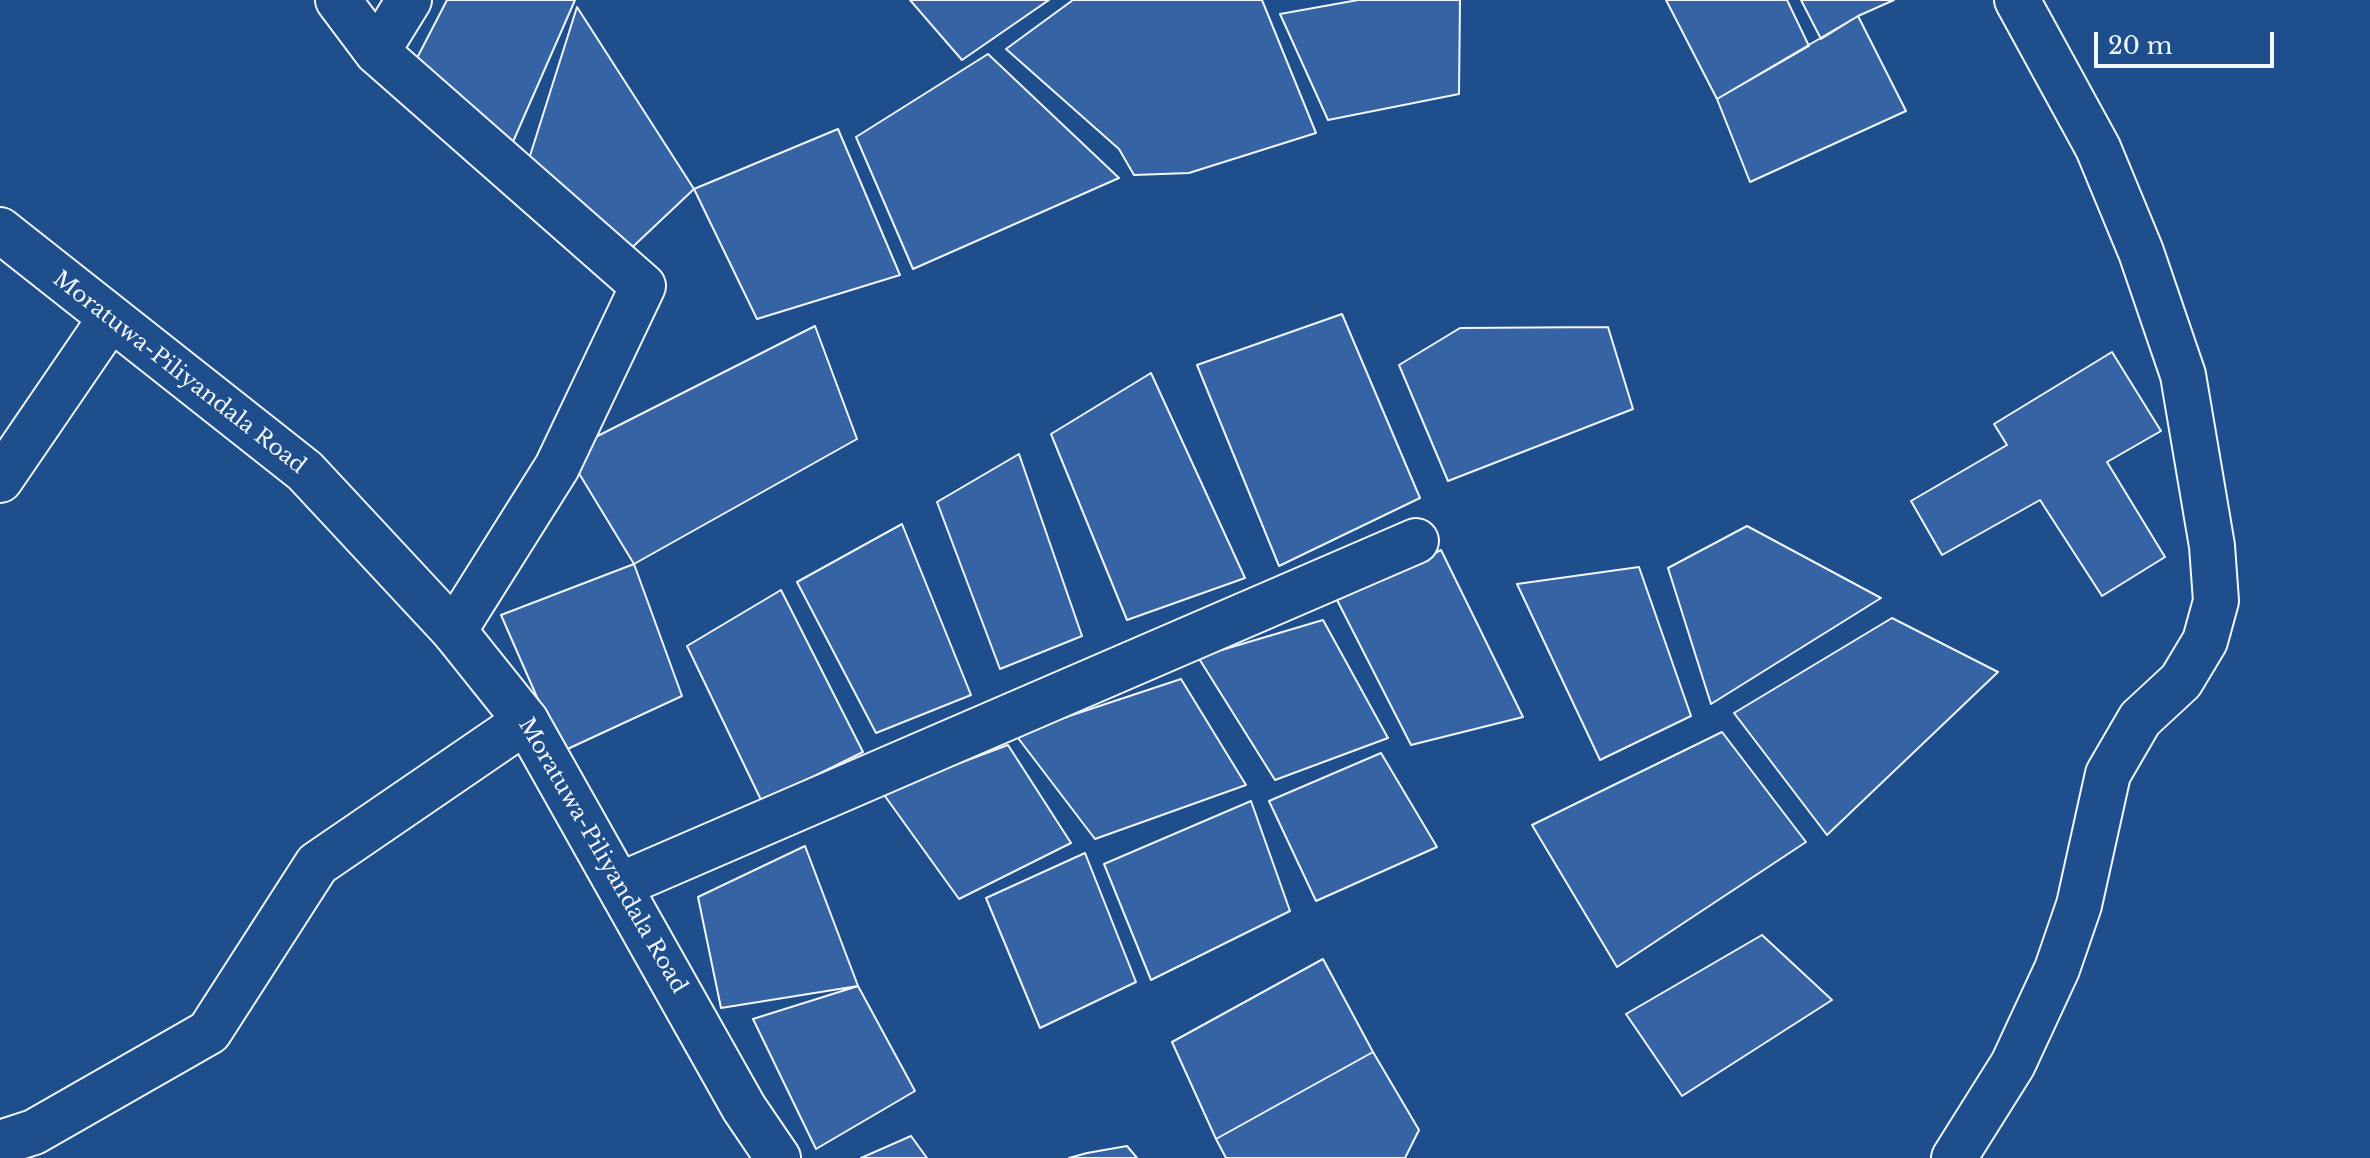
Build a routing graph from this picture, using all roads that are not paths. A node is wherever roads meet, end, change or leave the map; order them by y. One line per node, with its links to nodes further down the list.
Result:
1 (338, 0): 4 (street)
2 (409, 0): 4 (street)
3 (2017, 0): 14 (street)
4 (377, 52): 9 (street)
5 (0, 230): 6 (street, Moratuwa-Piliyandala Road)
6 (110, 319): 7 (street); 9 (street, Moratuwa-Piliyandala Road)
7 (0, 480)
8 (1416, 541): 11 (street)
9 (454, 631): 10 (street, Moratuwa-Piliyandala Road)
10 (526, 721): 11 (street, Moratuwa-Piliyandala Road); 12 (street)
11 (620, 885): 13 (street, Moratuwa-Piliyandala Road)
12 (0, 1143)
13 (778, 1158)
14 (1954, 1158)

